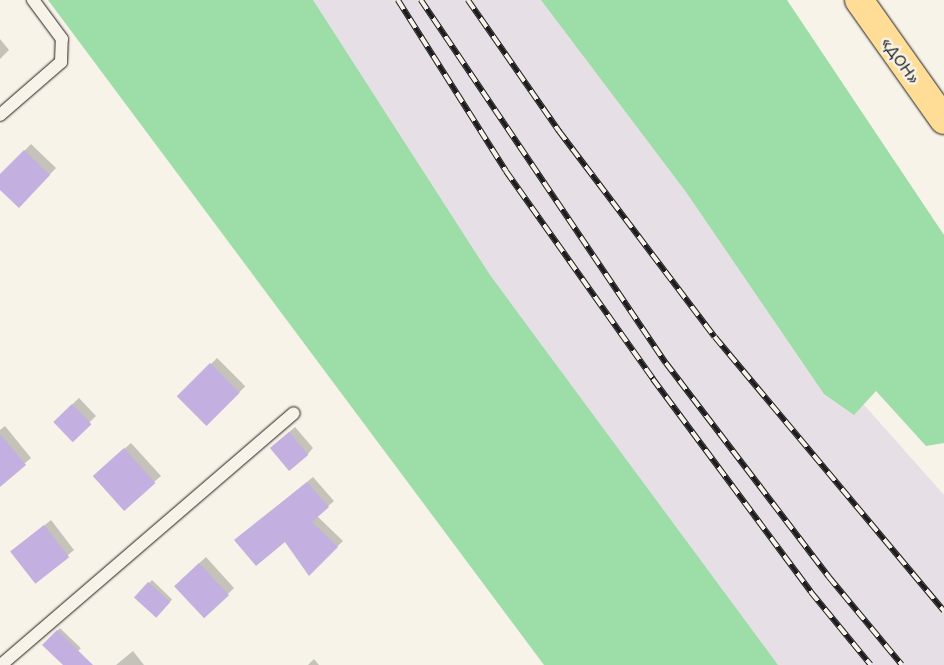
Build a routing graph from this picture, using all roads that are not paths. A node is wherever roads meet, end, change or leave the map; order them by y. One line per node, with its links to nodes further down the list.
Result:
1 (33, 0): 3 (lane)
2 (859, 0): 4 (highway, «ДОН»)
3 (0, 115)
4 (944, 120)
5 (294, 413): 6 (lane)
6 (1, 665)

